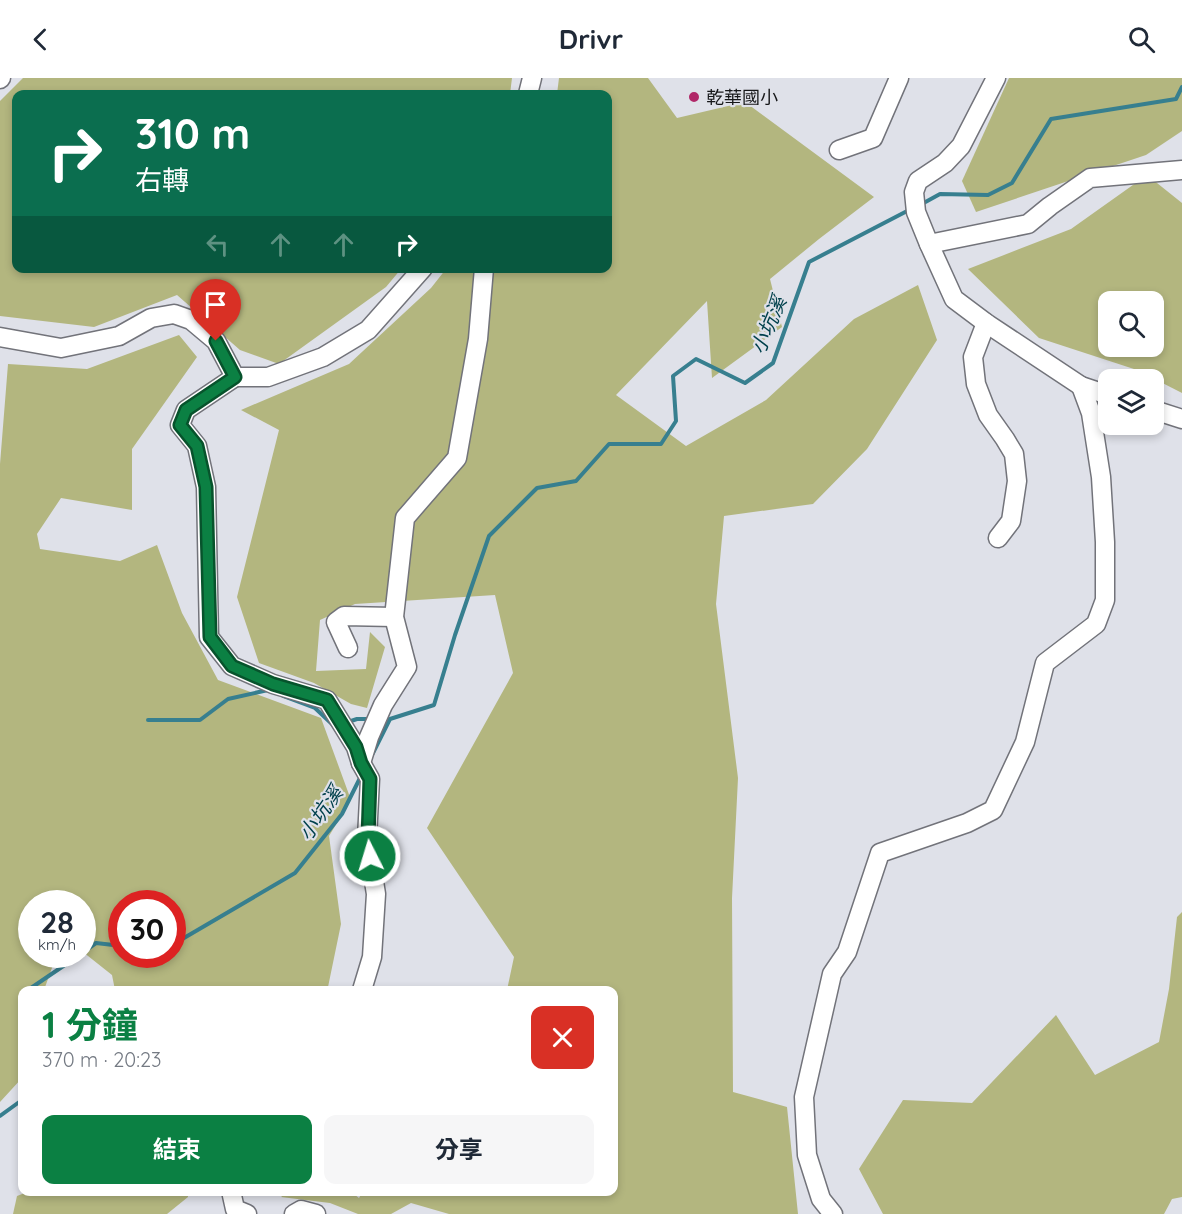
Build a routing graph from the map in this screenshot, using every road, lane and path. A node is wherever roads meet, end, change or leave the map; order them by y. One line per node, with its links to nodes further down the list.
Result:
1 (899, 78): 3 (street)
2 (996, 78): 5 (street)
3 (840, 150)
4 (1182, 170): 5 (street)
5 (929, 244): 8 (street)
6 (419, 273): 10 (street)
7 (484, 273): 16 (street)
8 (986, 322): 11 (street); 15 (street)
9 (0, 337): 10 (street)
10 (235, 377): 18 (street)
11 (1081, 386): 12 (street); 24 (street)
12 (1098, 392)
13 (1164, 413): 14 (street)
14 (1182, 419)
15 (998, 538)
16 (393, 617): 17 (street); 18 (street)
17 (348, 648)
18 (361, 763): 19 (street)
19 (363, 986)
20 (232, 1196): 21 (street)
21 (247, 1214)
22 (294, 1214): 23 (street)
23 (316, 1214)
24 (833, 1214)

